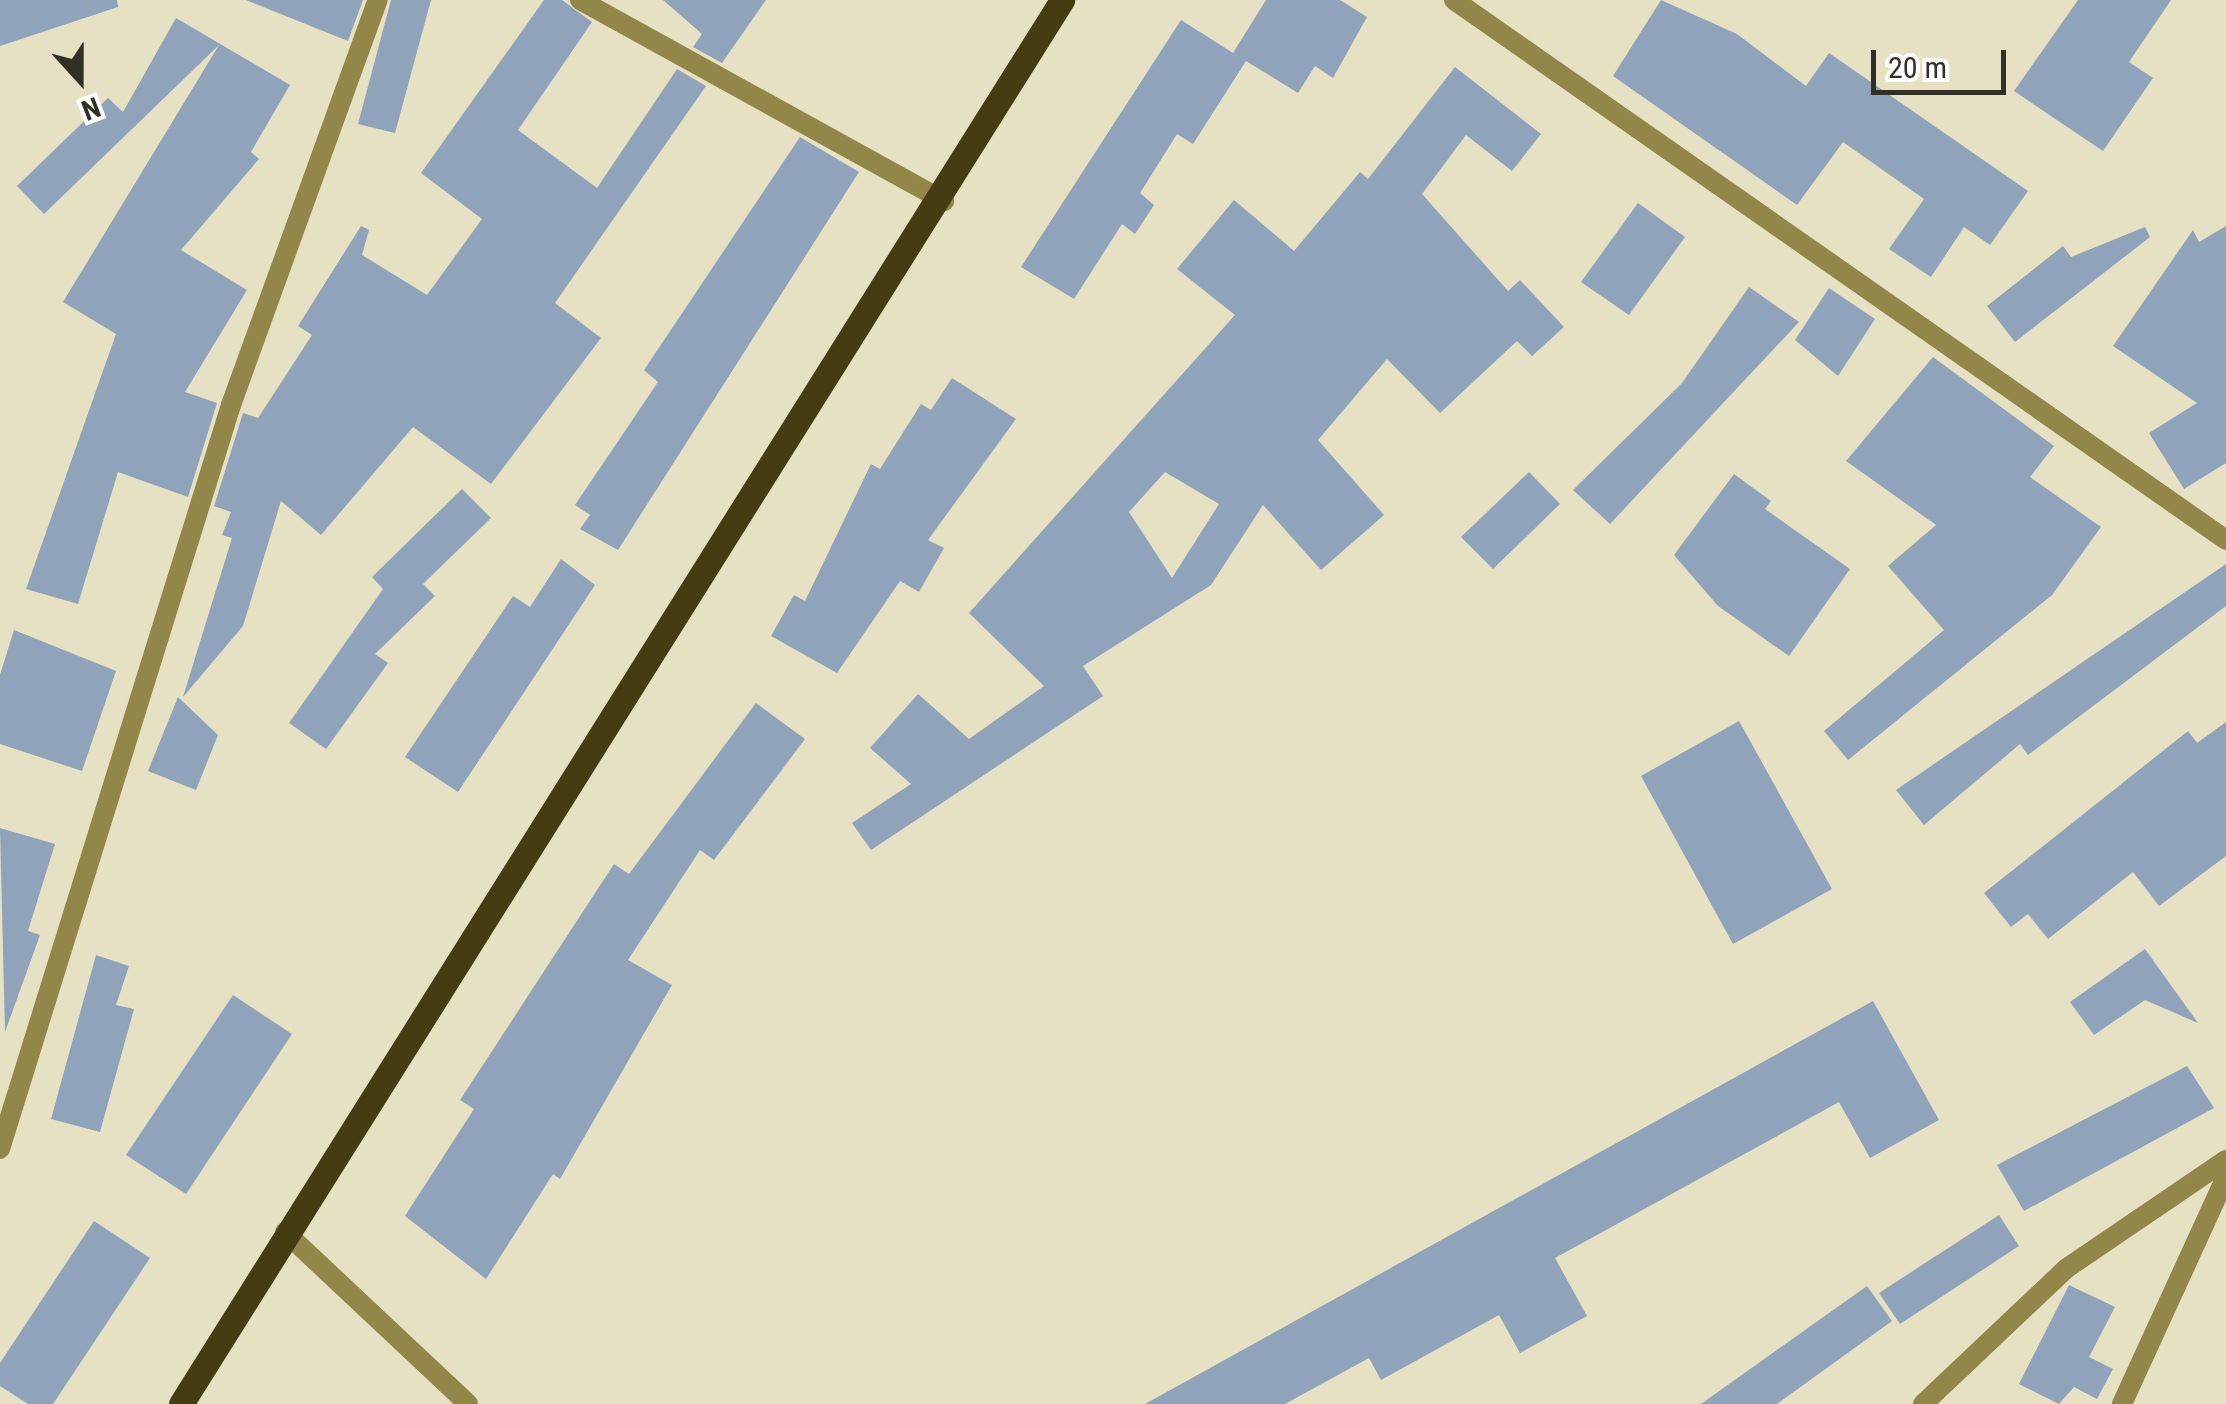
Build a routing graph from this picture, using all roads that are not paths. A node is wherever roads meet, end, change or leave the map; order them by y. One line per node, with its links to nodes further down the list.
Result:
1 (378, 0): 7 (street)
2 (580, 0): 5 (street)
3 (1062, 0): 5 (main road)
4 (1454, 0): 6 (street)
5 (944, 201): 10 (main road)
6 (2226, 540)
7 (0, 1149)
8 (2226, 1160): 13 (street)
9 (2226, 1178): 14 (street)
10 (285, 1232): 11 (main road); 12 (street)
11 (181, 1404)
12 (468, 1404)
13 (1922, 1404)
14 (2122, 1404)

